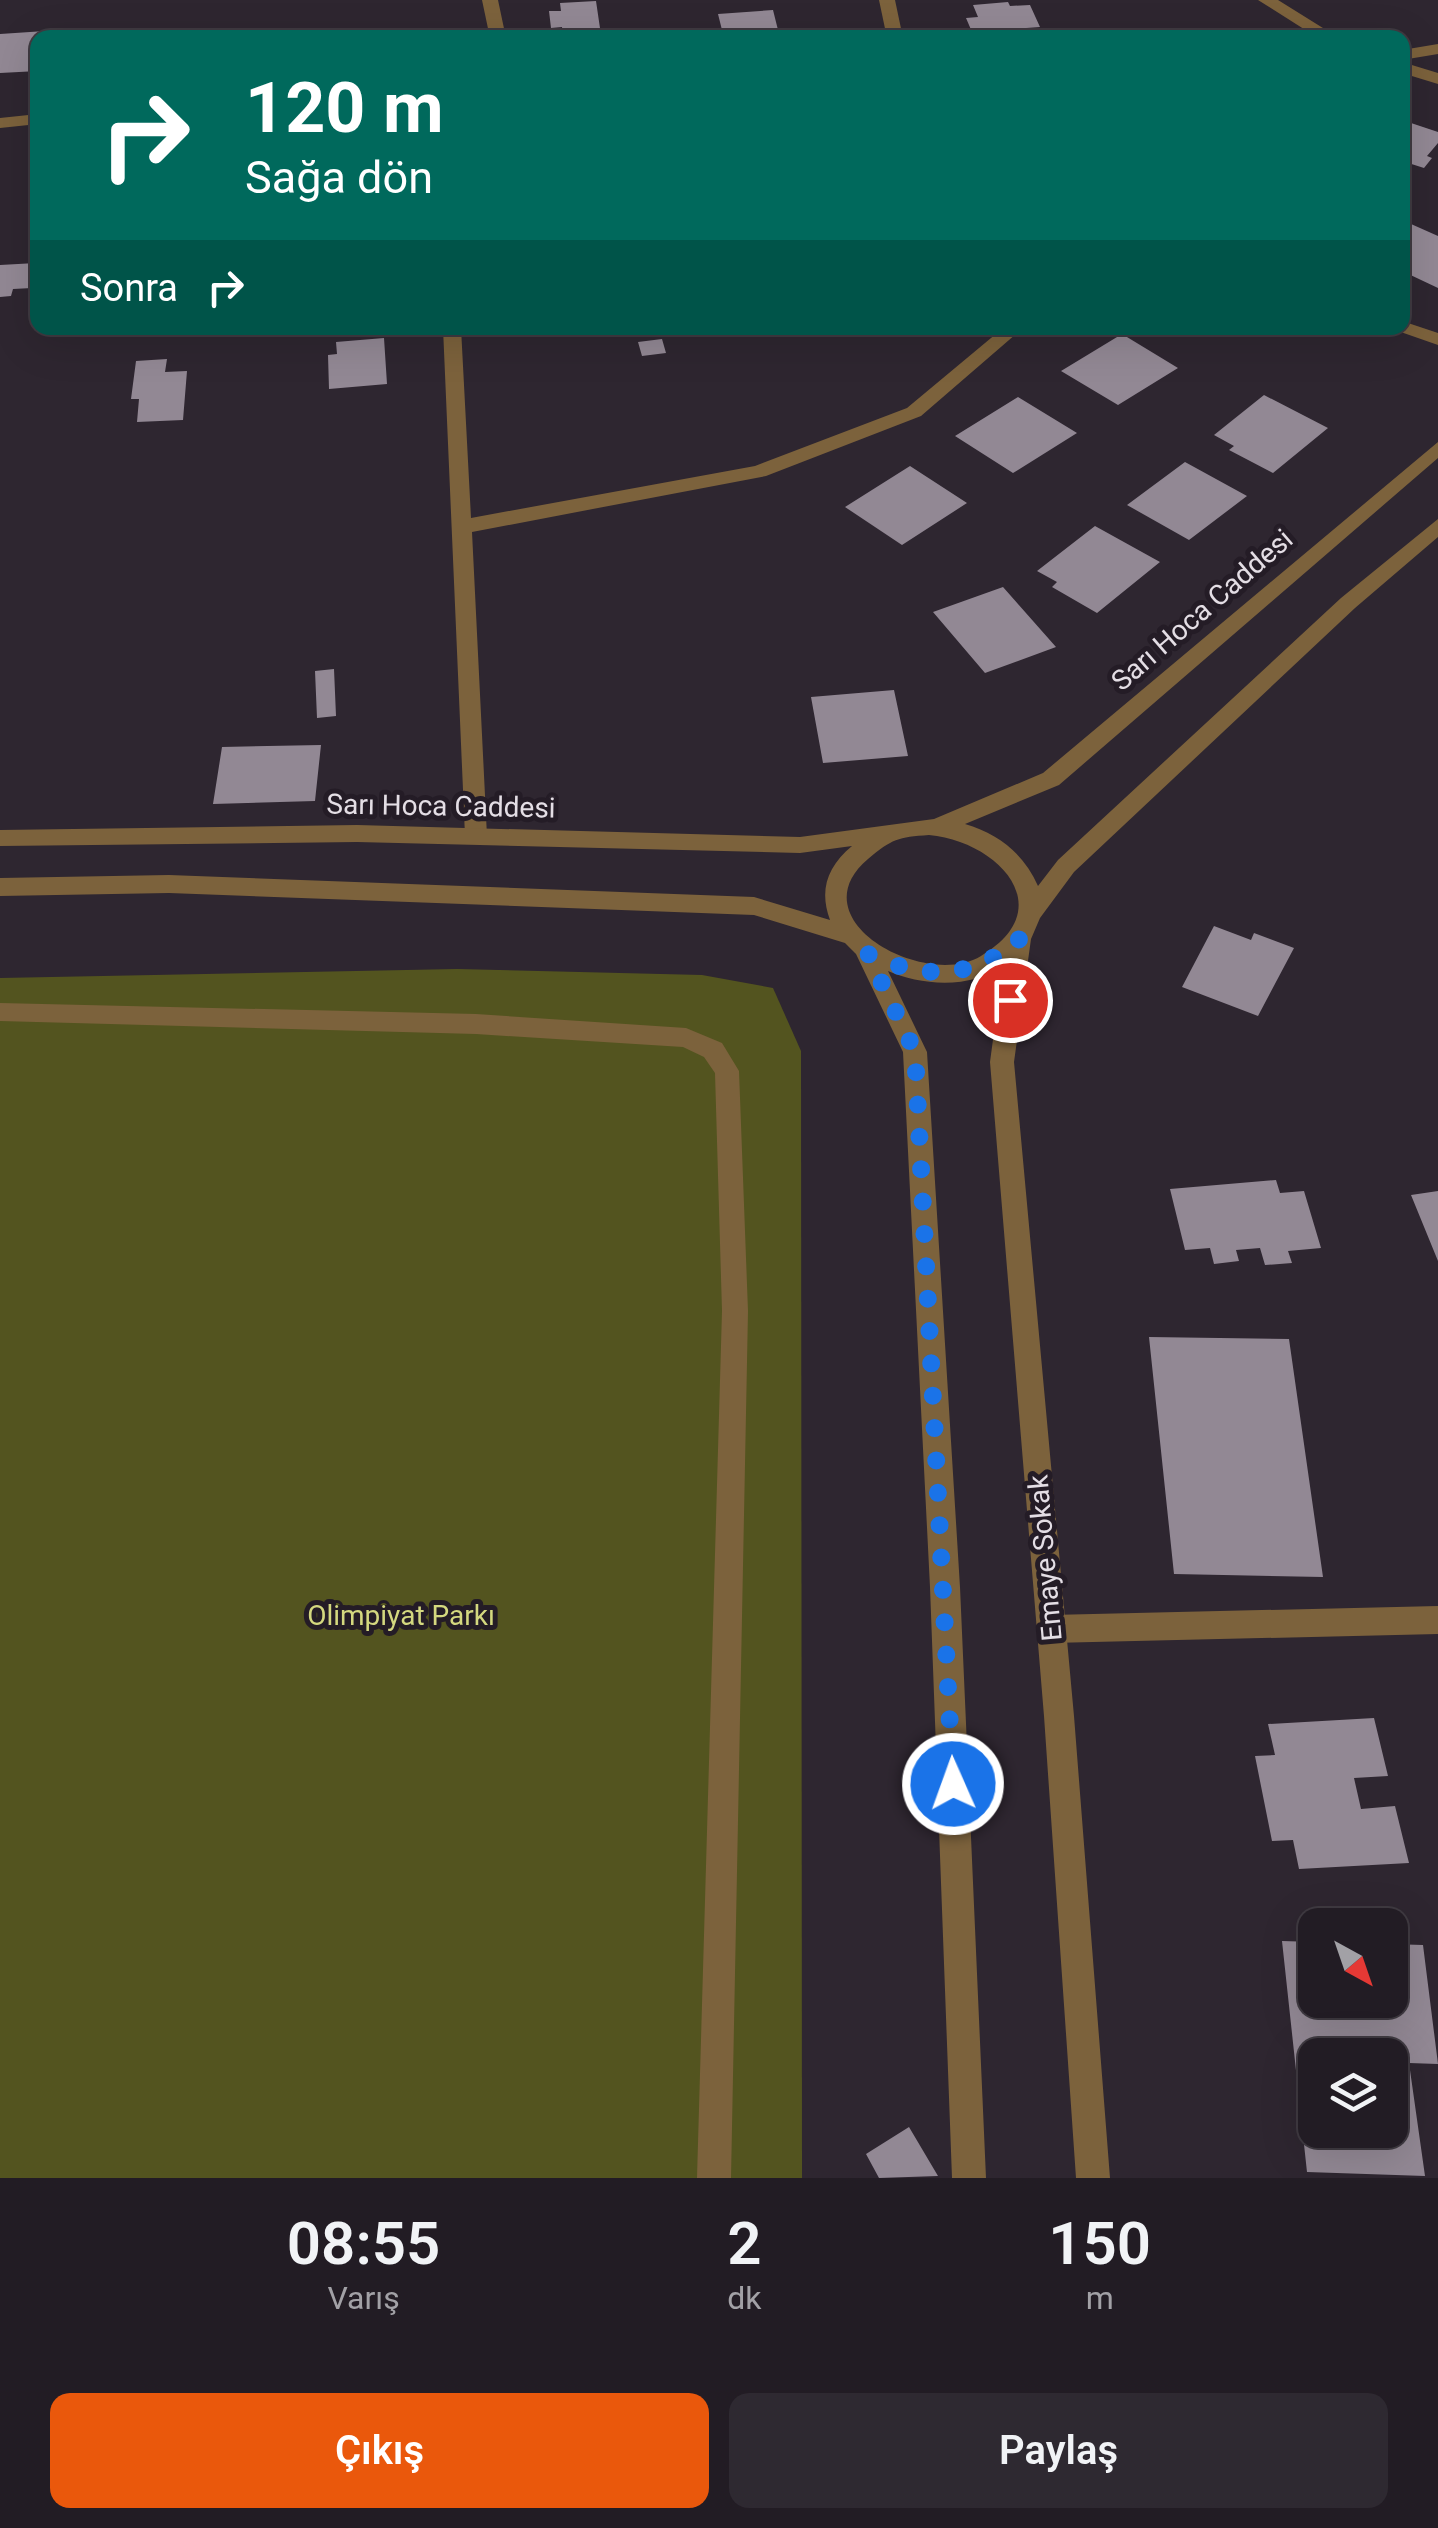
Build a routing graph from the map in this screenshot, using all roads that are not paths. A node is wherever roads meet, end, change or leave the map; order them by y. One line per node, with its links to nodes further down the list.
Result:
1 (490, 0): 4 (street)
2 (887, 0): 5 (street)
3 (1266, 0): 6 (street)
4 (496, 30)
5 (893, 30)
6 (1317, 30)
7 (1438, 50): 8 (street)
8 (1410, 54)
9 (1410, 70): 10 (street)
10 (1438, 79)
11 (30, 120): 12 (street)
12 (0, 122)
13 (1410, 329): 16 (street)
14 (452, 335): 19 (street)
15 (1006, 335): 19 (street)
16 (1438, 339)
17 (1438, 448): 20 (street, Sarı Hoca Caddesi)
18 (1438, 526): 25 (street)
19 (461, 527): 22 (street)
20 (939, 826): 21 (street); 25 (street)
21 (881, 835): 22 (street, Sarı Hoca Caddesi); 26 (street)
22 (476, 836): 23 (street, Sarı Hoca Caddesi)
23 (0, 838)
24 (0, 887): 26 (street)
25 (1025, 927): 26 (street); 29 (street, Emaye Sokak)
26 (858, 945): 31 (street)
27 (0, 1012): 30 (street)
28 (1438, 1620): 29 (street)
29 (1051, 1629): 32 (street, Emaye Sokak)
30 (714, 2178)
31 (968, 2178)
32 (1093, 2178)

